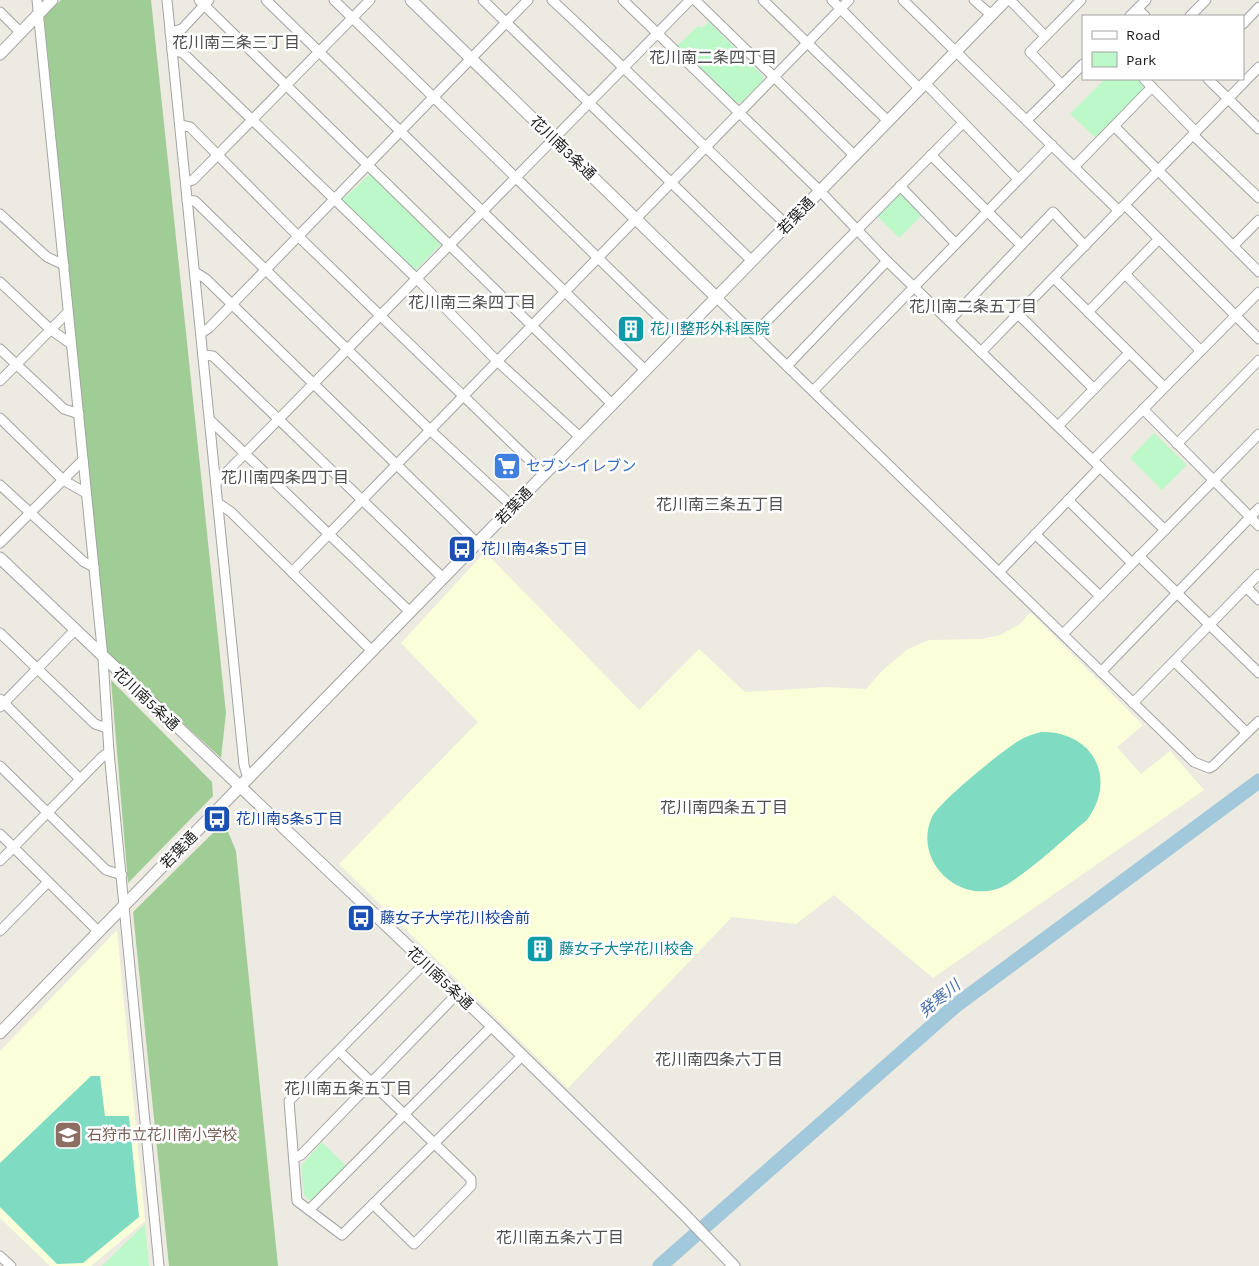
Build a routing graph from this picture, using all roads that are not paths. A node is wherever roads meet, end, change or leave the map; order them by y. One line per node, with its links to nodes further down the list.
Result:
1 (37, 0): 29 (street)
2 (52, 0): 29 (street)
3 (167, 0): 37 (street)
4 (266, 0): 43 (street)
5 (334, 0): 34 (street)
6 (370, 0): 34 (street)
7 (410, 0): 46 (street, 花川南3条通)
8 (483, 0): 35 (street)
9 (528, 0): 35 (street)
10 (552, 0): 48 (street)
11 (624, 0): 39 (street)
12 (690, 0): 39 (street)
13 (695, 0): 50 (street)
14 (763, 0): 41 (street)
15 (832, 0): 26 (street)
16 (849, 0): 26 (street)
17 (903, 0): 44 (street)
18 (974, 0): 33 (street)
19 (1006, 0): 33 (street, 若葉通)
20 (1010, 0): 40 (street)
21 (1081, 0): 40 (street)
22 (1146, 0): 27 (street)
23 (1206, 0): 32 (street)
24 (204, 2): 37 (street); 54 (street)
25 (1259, 7): 36 (street)
26 (841, 8): 41 (street); 55 (street)
27 (1137, 9): 30 (street); 31 (street)
28 (0, 12): 38 (street)
29 (38, 14): 38 (street); 106 (street)
30 (1131, 15)
31 (1144, 15)
32 (1191, 15)
33 (991, 16): 44 (street, 若葉通)
34 (352, 18): 43 (street); 57 (street)
35 (506, 22): 46 (street); 59 (street)
36 (1244, 23)
37 (170, 32): 42 (street)
38 (21, 33): 45 (street)
39 (658, 33): 48 (street); 60 (street)
40 (1045, 36): 53 (street)
41 (807, 42): 50 (street); 63 (street)
42 (172, 50): 61 (street); 65 (street)
43 (319, 52): 54 (street); 68 (street)
44 (957, 52): 55 (street, 若葉通); 62 (street)
45 (0, 54)
46 (471, 58): 57 (street); 70 (street, 花川南3条通)
47 (1082, 65): 53 (street)
48 (625, 67): 59 (street); 72 (street)
49 (1259, 67): 58 (street)
50 (773, 77): 60 (street); 75 (street)
51 (1145, 80): 56 (street)
52 (1209, 80): 58 (street)
53 (1062, 85): 62 (street)
54 (285, 86): 61 (street); 76 (street)
55 (923, 87): 63 (street, 若葉通); 64 (street)
56 (1152, 88): 66 (street); 69 (street)
57 (432, 98): 68 (street); 79 (street)
58 (1228, 99): 67 (street); 69 (street)
59 (590, 103): 70 (street); 82 (street)
60 (739, 112): 72 (street); 84 (street)
61 (252, 120): 73 (street); 87 (street)
62 (1026, 120): 71 (street)
63 (888, 121): 75 (street, 若葉通)
64 (962, 123): 74 (street); 80 (street)
65 (180, 125): 73 (street); 81 (street)
66 (1114, 126): 77 (street); 78 (street)
67 (1259, 130)
68 (400, 131): 76 (street); 89 (street)
69 (1194, 133): 78 (street); 85 (street)
70 (554, 139): 79 (street); 92 (street, 花川南3条通)
71 (1052, 145): 77 (street); 80 (street)
72 (704, 148): 82 (street); 94 (street)
73 (217, 155): 81 (street); 96 (street)
74 (931, 155): 83 (street); 90 (street)
75 (855, 156): 84 (street, 若葉通)
76 (367, 165): 87 (street); 99 (street)
77 (1074, 166): 88 (street)
78 (1158, 171): 88 (street); 102 (street)
79 (517, 177): 89 (street); 103 (street)
80 (1018, 180): 90 (street)
81 (186, 182): 86 (street)
82 (671, 182): 92 (street); 104 (street)
83 (900, 186): 95 (street); 98 (street)
84 (820, 191): 94 (street, 若葉通); 95 (street)
85 (1259, 198)
86 (187, 200): 107 (street); 108 (street)
87 (333, 200): 96 (street); 112 (street)
88 (1122, 208): 97 (street); 101 (street)
89 (484, 210): 99 (street); 115 (street)
90 (986, 212): 98 (street); 100 (street)
91 (0, 215): 106 (street)
92 (636, 218): 103 (street); 117 (street, 花川南3条通)
93 (1259, 220): 102 (street)
94 (787, 225): 104 (street, 若葉通)
95 (857, 230): 105 (street); 128 (street)
96 (298, 236): 107 (street); 122 (street)
97 (1159, 239): 110 (street); 123 (street)
98 (956, 243): 114 (street)
99 (450, 245): 112 (street); 125 (street)
100 (1021, 245): 101 (street); 124 (street)
101 (1085, 246): 111 (street)
102 (1233, 246): 109 (street)
103 (598, 256): 115 (street); 129 (street)
104 (752, 260): 117 (street, 若葉通)
105 (888, 261): 114 (street); 141 (street)
106 (64, 265): 119 (street)
107 (266, 269): 118 (street); 133 (street)
108 (195, 272): 118 (street); 127 (street)
109 (1259, 272)
110 (1125, 274): 120 (street); 134 (street)
111 (1054, 278): 120 (street); 121 (street)
112 (417, 279): 122 (street); 139 (street)
113 (0, 282): 126 (street)
114 (913, 286): 124 (street); 147 (street)
115 (564, 292): 125 (street); 142 (street)
116 (1259, 292): 123 (street)
117 (716, 297): 128 (street); 129 (street, 若葉通)
118 (232, 305): 127 (street); 144 (street)
119 (68, 312): 126 (street); 131 (street)
120 (1088, 312): 136 (street)
121 (1018, 314): 135 (street); 146 (street)
122 (381, 315): 133 (street); 148 (street)
123 (1235, 315): 130 (street); 134 (street)
124 (949, 321): 135 (street)
125 (532, 325): 139 (street); 149 (street)
126 (50, 329): 131 (street); 140 (street)
127 (201, 333): 137 (street)
128 (754, 334): 141 (street)
129 (678, 336): 142 (street, 若葉通)
130 (1259, 339)
131 (72, 344): 151 (street)
132 (0, 349): 140 (street)
133 (348, 349): 144 (street); 156 (street)
134 (1200, 350): 145 (street)
135 (981, 352): 155 (street)
136 (1130, 352): 145 (street); 146 (street)
137 (203, 355): 153 (street); 154 (street)
138 (1259, 360): 159 (street)
139 (497, 361): 148 (street); 158 (street)
140 (16, 364): 143 (street); 151 (street)
141 (787, 366): 147 (street)
142 (645, 370): 149 (street, 若葉通)
143 (0, 381)
144 (314, 384): 153 (street); 163 (street)
145 (1164, 387): 150 (street)
146 (1094, 389): 155 (street)
147 (812, 391): 189 (street)
148 (463, 396): 156 (street); 165 (street)
149 (612, 404): 158 (street, 若葉通)
150 (1142, 409): 159 (street); 162 (street)
151 (78, 414): 161 (street)
152 (0, 418): 166 (street)
153 (279, 419): 160 (street); 171 (street)
154 (210, 420): 160 (street); 168 (street)
155 (1058, 426): 162 (street)
156 (430, 430): 163 (street); 174 (street)
157 (1259, 434): 167 (street)
158 (580, 438): 165 (street, 若葉通)
159 (1177, 444): 167 (street)
160 (245, 454): 168 (street); 181 (street)
161 (83, 460): 166 (street); 170 (street)
162 (1093, 460): 164 (street)
163 (397, 463): 171 (street); 183 (street)
164 (1100, 467): 172 (street); 179 (street)
165 (544, 474): 174 (street, 若葉通)
166 (63, 480): 170 (street); 176 (street)
167 (1214, 480): 177 (street); 179 (street)
168 (216, 483): 173 (street)
169 (0, 485): 176 (street)
170 (86, 493): 187 (street)
171 (361, 500): 181 (street); 191 (street)
172 (1068, 500): 180 (street); 186 (street)
173 (218, 503): 188 (street); 215 (street)
174 (513, 506): 183 (street, 若葉通)
175 (1259, 508): 177 (street)
176 (30, 514): 182 (street); 187 (street)
177 (1250, 517): 178 (street); 193 (street)
178 (1259, 526)
179 (1165, 530): 184 (street)
180 (1035, 534): 189 (street); 194 (street)
181 (328, 535): 188 (street); 196 (street)
182 (0, 543)
183 (477, 543): 191 (street, 若葉通)
184 (1139, 556): 186 (street); 193 (street)
185 (0, 558): 198 (street, 花川南5条通)
186 (1132, 563): 194 (street)
187 (94, 567): 202 (street)
188 (292, 572): 201 (street)
189 (999, 572): 200 (street)
190 (1259, 574): 192 (street)
191 (443, 578): 196 (street, 若葉通)
192 (1246, 587): 195 (street); 197 (street)
193 (1178, 592): 197 (street); 205 (street)
194 (1100, 596): 200 (street)
195 (1259, 600)
196 (410, 612): 201 (street, 若葉通)
197 (1210, 624): 203 (street); 206 (street)
198 (74, 630): 202 (street, 花川南5条通); 204 (street)
199 (0, 633): 204 (street)
200 (1063, 634): 205 (street)
201 (372, 652): 215 (street, 若葉通)
202 (103, 658): 210 (street); 215 (street, 花川南5条通)
203 (1174, 660): 208 (street); 211 (street)
204 (38, 669): 207 (street); 210 (street)
205 (1101, 672): 208 (street)
206 (1259, 673)
207 (1, 703): 214 (street)
208 (1133, 703): 211 (street)
209 (1259, 721): 211 (street)
210 (107, 728): 212 (street)
211 (1247, 734)
212 (109, 752): 214 (street); 220 (street)
213 (0, 766): 216 (street)
214 (80, 779): 216 (street)
215 (244, 783): 222 (street, 若葉通); 225 (street, 花川南5条通)
216 (48, 812): 218 (street); 220 (street)
217 (0, 834): 218 (street)
218 (13, 847): 219 (street); 221 (street)
219 (0, 861)
220 (122, 875): 222 (street)
221 (48, 882): 223 (street); 224 (street)
222 (125, 906): 224 (street, 若葉通); 239 (street)
223 (0, 931)
224 (99, 932): 228 (street, 若葉通)
225 (424, 964): 226 (street, 花川南5条通); 229 (street)
226 (457, 994): 227 (street, 花川南5条通); 231 (street)
227 (492, 1026): 230 (street, 花川南5条通); 232 (street)
228 (0, 1033)
229 (339, 1051): 231 (street); 234 (street)
230 (522, 1056): 233 (street); 240 (street, 花川南5条通)
231 (372, 1082): 232 (street); 234 (street)
232 (404, 1114): 233 (street); 236 (street)
233 (434, 1144): 235 (street); 235 (street)
234 (294, 1158): 236 (street)
235 (373, 1204): 236 (street)
236 (309, 1210)
237 (0, 1257): 238 (street)
238 (11, 1266)
239 (159, 1266)
240 (733, 1266)

